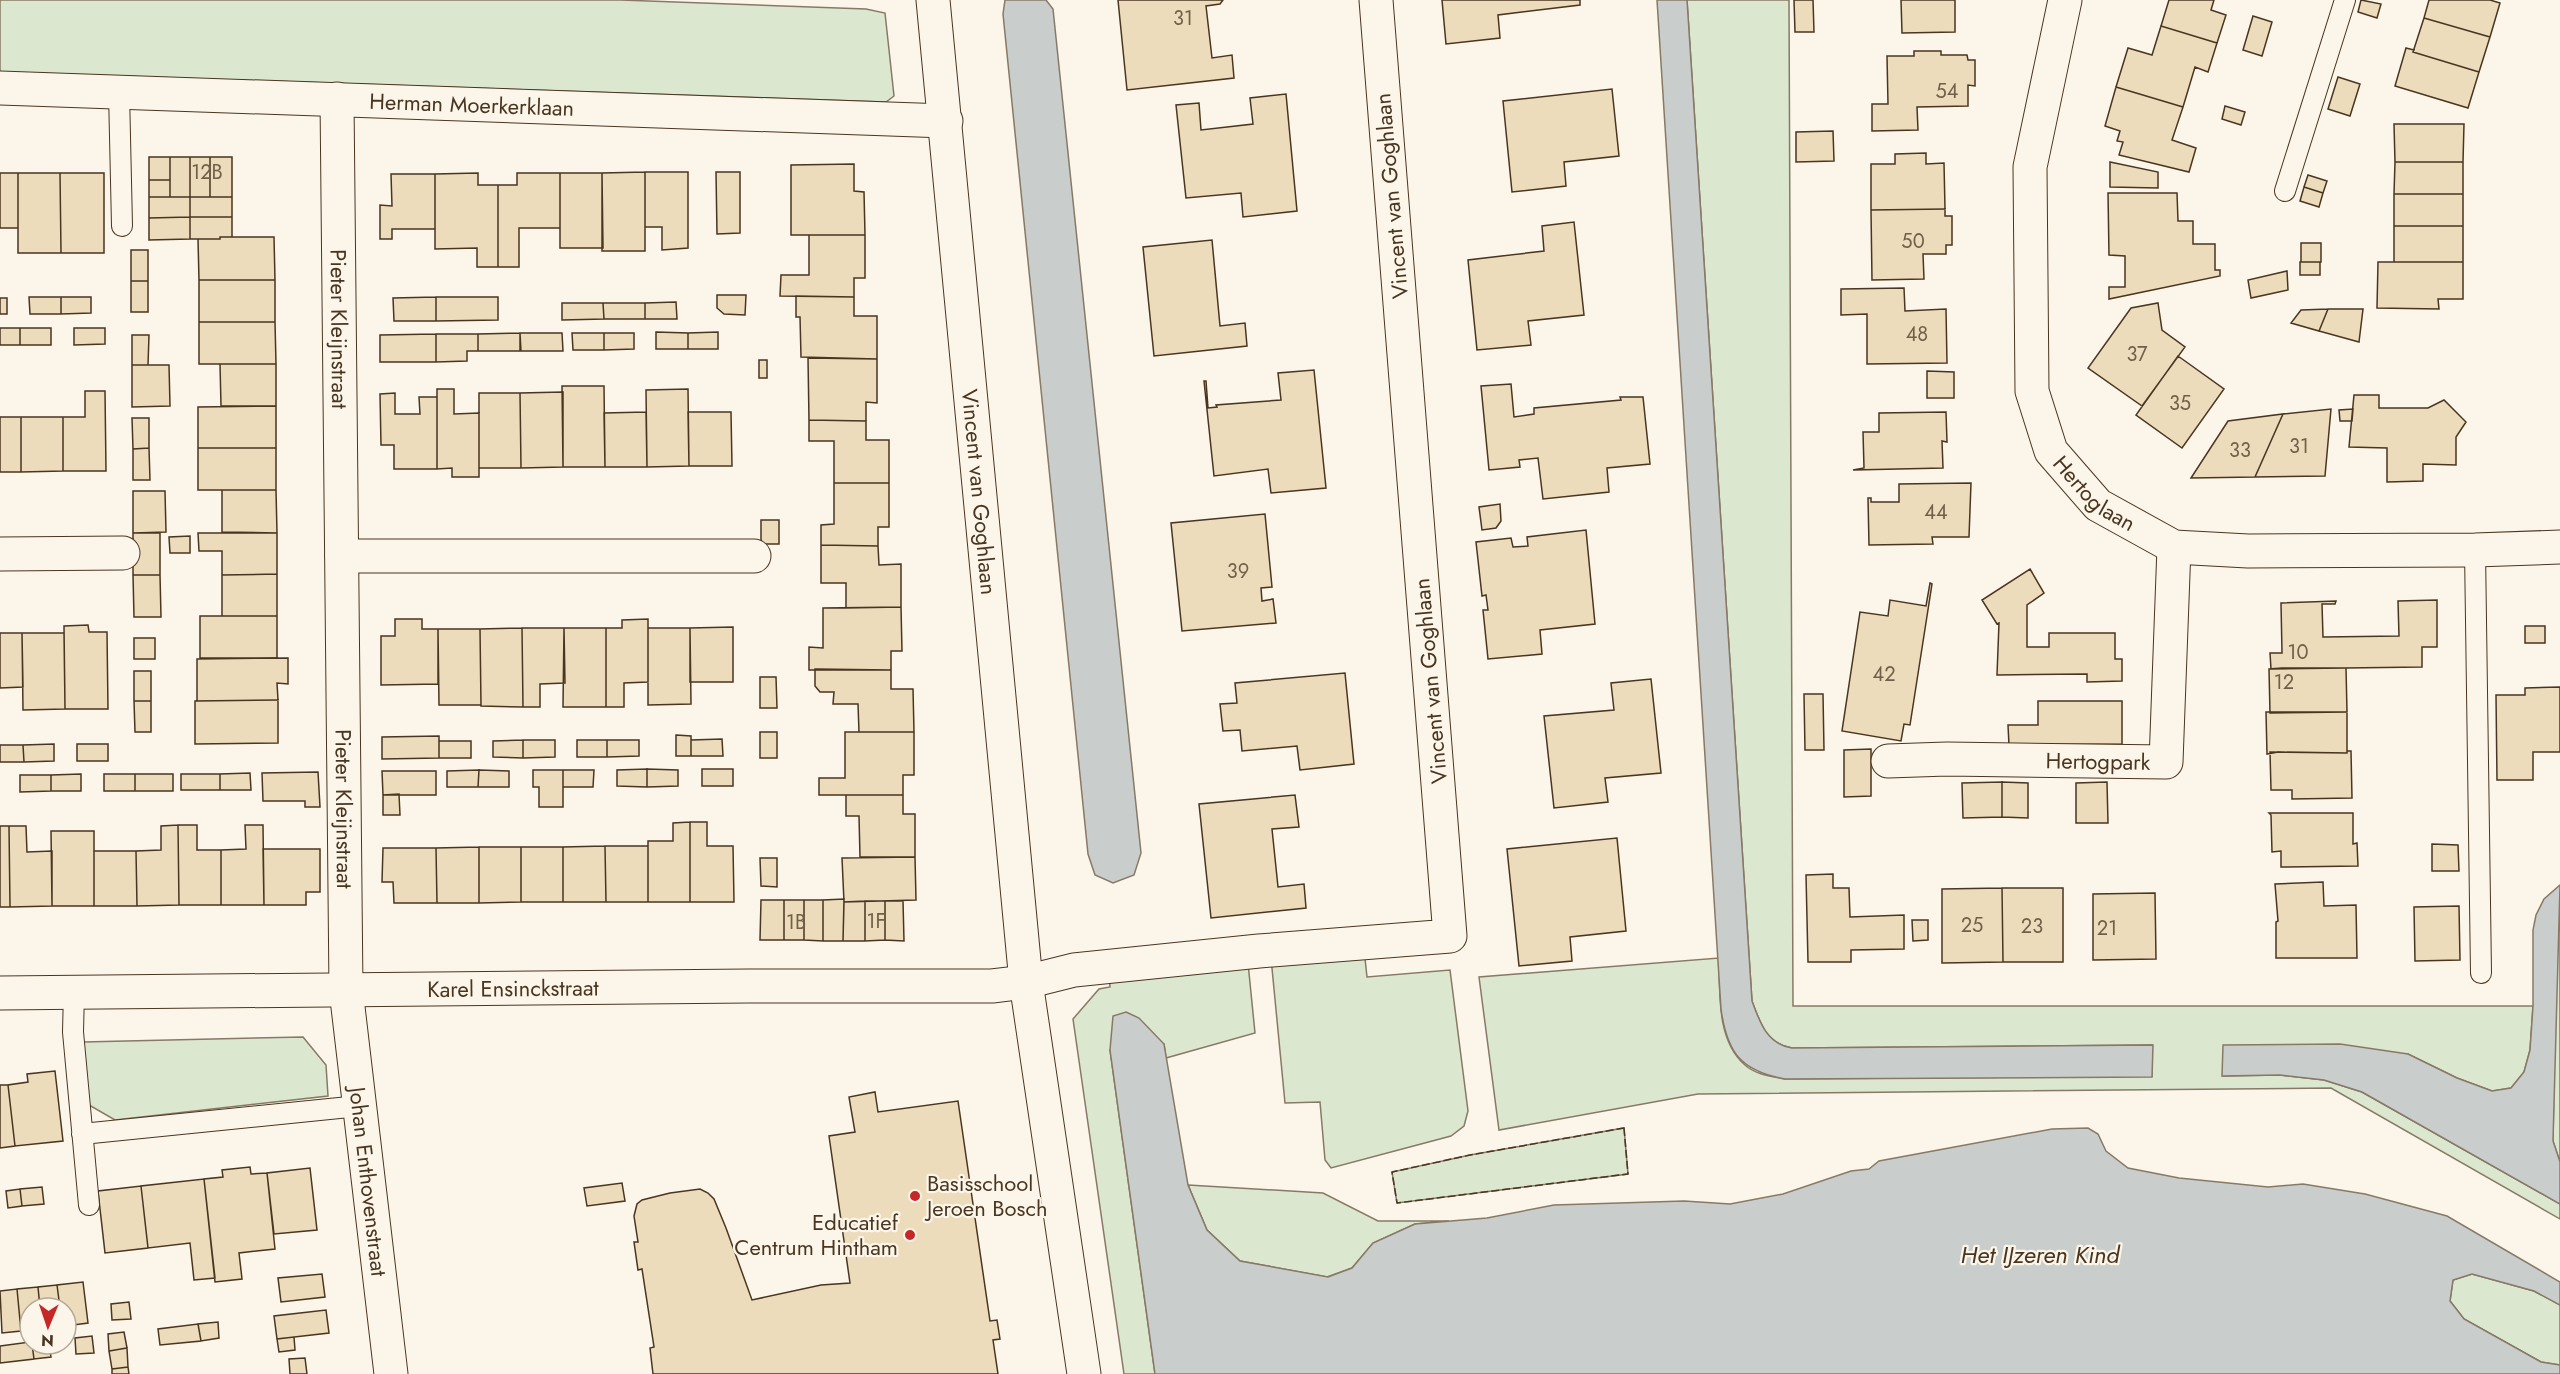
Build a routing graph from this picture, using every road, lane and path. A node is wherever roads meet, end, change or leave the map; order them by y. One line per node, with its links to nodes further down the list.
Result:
1 (933, 0): 8 (street, Vincent van Goghlaan)
2 (1376, 0): 20 (street, Vincent van Goghlaan)
3 (2065, 0): 11 (street, Hertoglaan)
4 (2345, 0): 9 (lane)
5 (0, 88): 6 (street, Herman Moerkerklaan)
6 (120, 92): 7 (street, Herman Moerkerklaan); 10 (lane)
7 (337, 99): 8 (street, Herman Moerkerklaan); 16 (street, Pieter Kleijnstraat)
8 (946, 121): 20 (street, Vincent van Goghlaan)
9 (2285, 191)
10 (122, 225)
11 (2174, 547): 13 (street, Hertoglaan); 18 (street, Hertogpark)
12 (2560, 547): 13 (street, Hertoglaan)
13 (2475, 550): 19 (lane)
14 (123, 553): 15 (street)
15 (0, 554)
16 (342, 556): 17 (street); 21 (street, Pieter Kleijnstraat)
17 (754, 556)
18 (1888, 761)
19 (2481, 973)
20 (1026, 982): 21 (street, Karel Ensinckstraat); 28 (street, Vincent van Goghlaan)
21 (346, 990): 22 (street, Karel Ensinckstraat); 24 (street, Johan Enthovenstraat)
22 (74, 992): 23 (street, Karel Ensinckstraat); 25 (lane)
23 (0, 993)
24 (359, 1106): 25 (lane); 27 (street, Johan Enthovenstraat)
25 (82, 1134): 26 (lane)
26 (88, 1204)
27 (391, 1374)
28 (1083, 1374)

